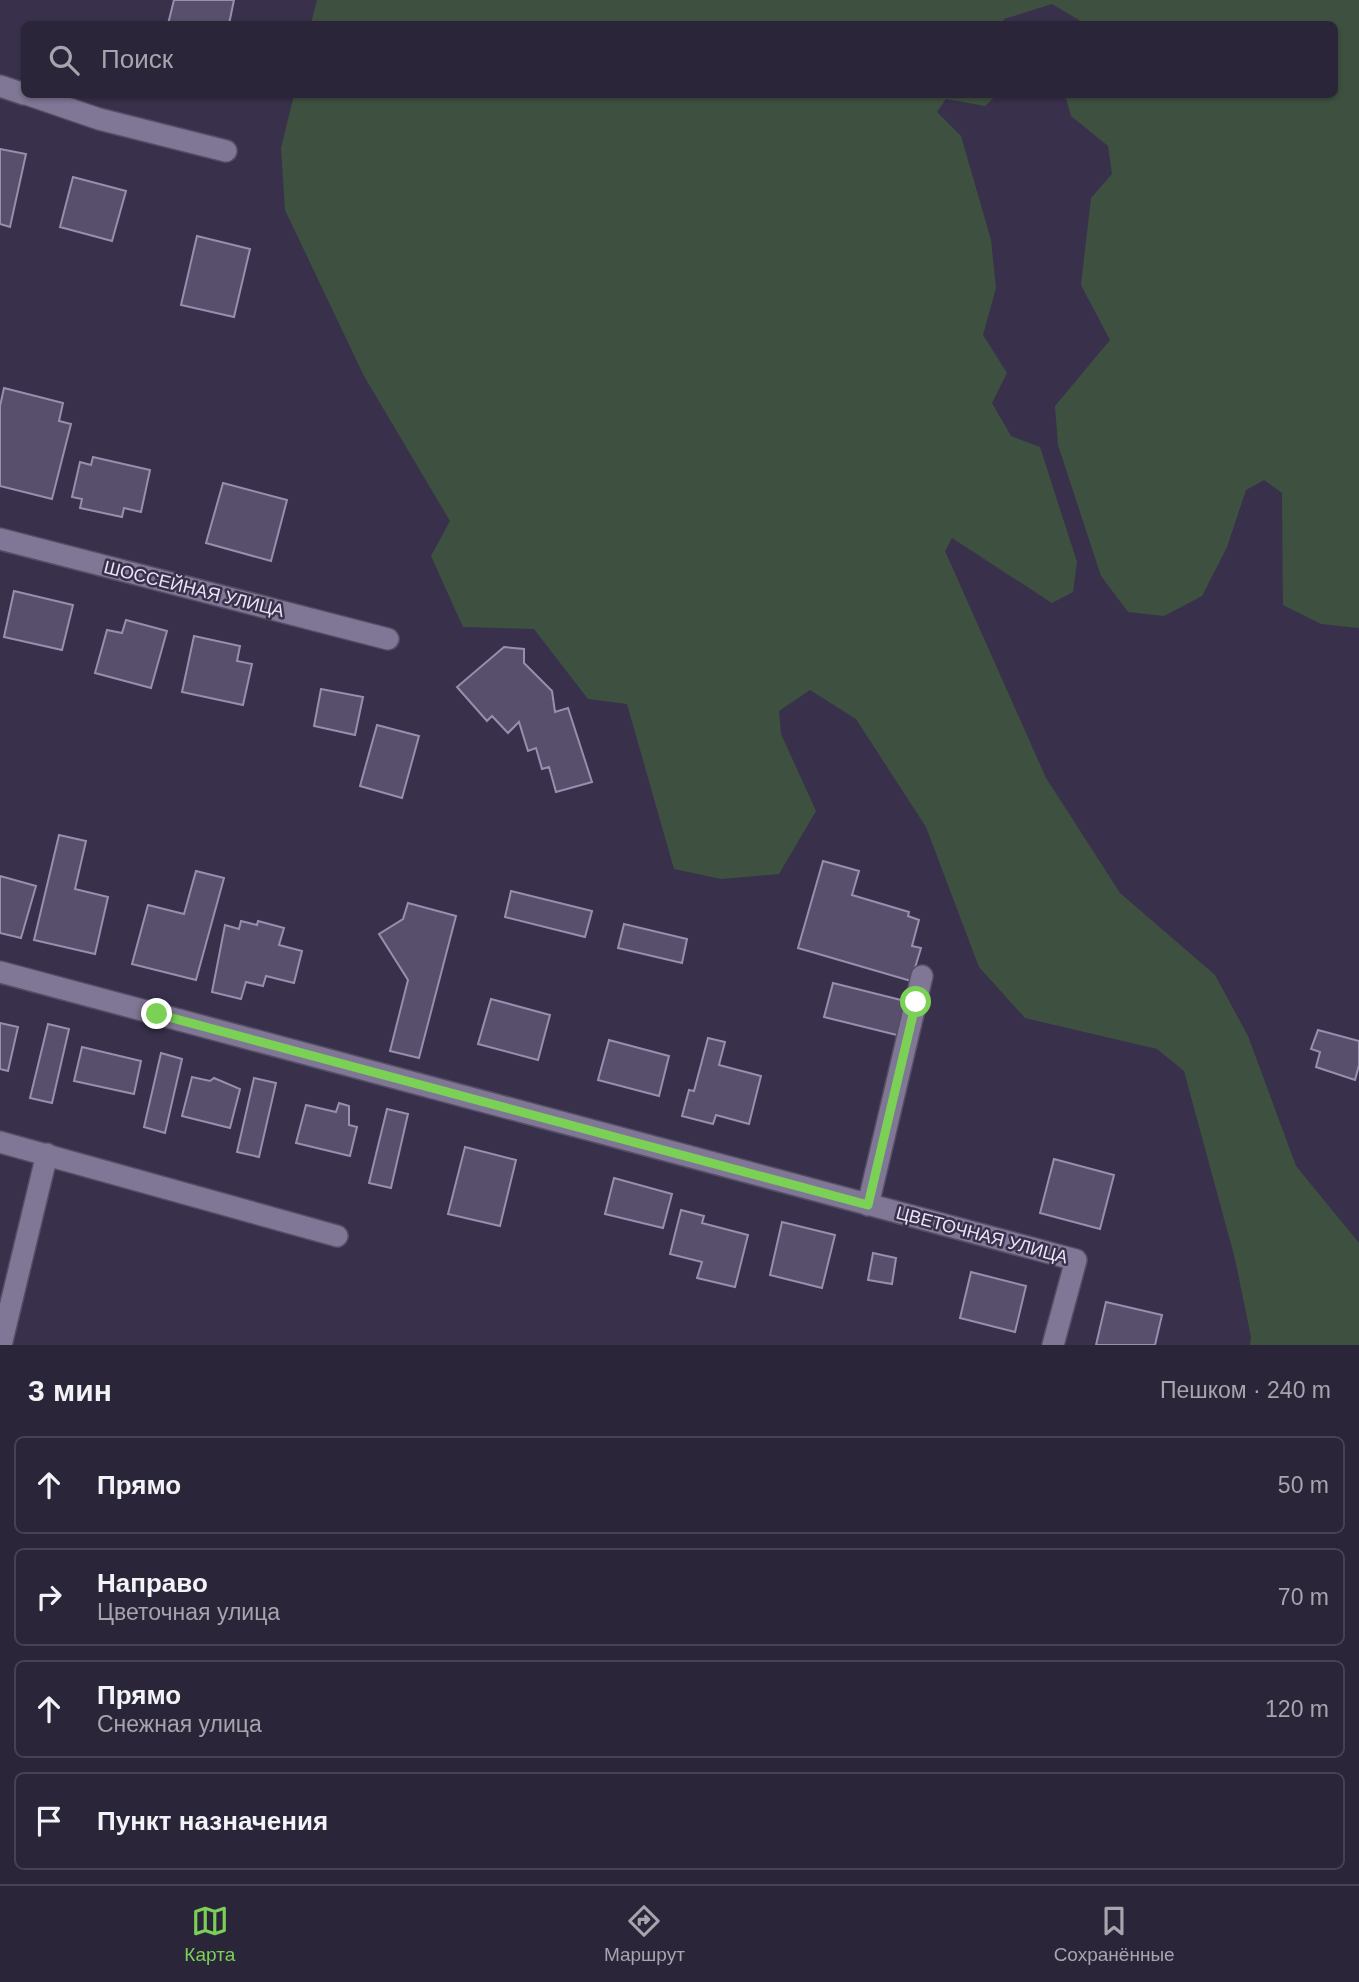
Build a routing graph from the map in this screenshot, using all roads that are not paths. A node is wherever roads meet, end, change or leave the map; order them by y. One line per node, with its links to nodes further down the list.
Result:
1 (0, 86): 2 (street)
2 (21, 93)
3 (37, 98): 4 (street)
4 (226, 151)
5 (0, 539): 6 (street, ШОССЕЙНАЯ УЛИЦА)
6 (388, 639)
7 (0, 972): 11 (street, ЦВЕТОЧНАЯ УЛИЦА)
8 (922, 976): 11 (street)
9 (0, 1142): 10 (street)
10 (47, 1154): 12 (street); 13 (street)
11 (868, 1205): 14 (street, ЦВЕТОЧНАЯ УЛИЦА)
12 (337, 1236)
13 (1, 1345)
14 (1053, 1345)

